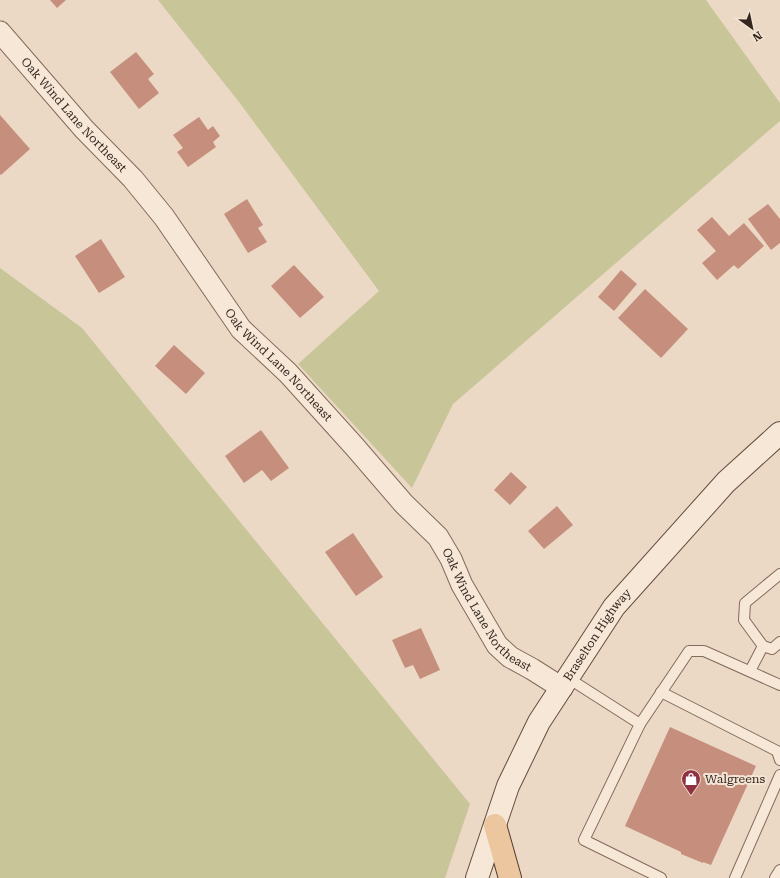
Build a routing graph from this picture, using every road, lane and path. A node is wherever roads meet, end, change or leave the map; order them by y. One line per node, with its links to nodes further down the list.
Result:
1 (0, 32): 6 (street, Oak Wind Lane Northeast)
2 (779, 436): 6 (main road, Braselton Highway)
3 (780, 574): 4 (lane)
4 (772, 646): 5 (lane)
5 (750, 671): 7 (lane); 8 (lane)
6 (565, 683): 9 (lane); 12 (main road, Braselton Highway)
7 (780, 685)
8 (661, 692): 9 (lane); 10 (lane)
9 (640, 724): 16 (lane)
10 (780, 760)
11 (780, 775): 17 (lane)
12 (495, 825): 14 (main road, Braselton Highway); 15 (main road)
13 (780, 870): 18 (lane)
14 (477, 878)
15 (510, 878)
16 (661, 878)
17 (735, 878)
18 (775, 878)

